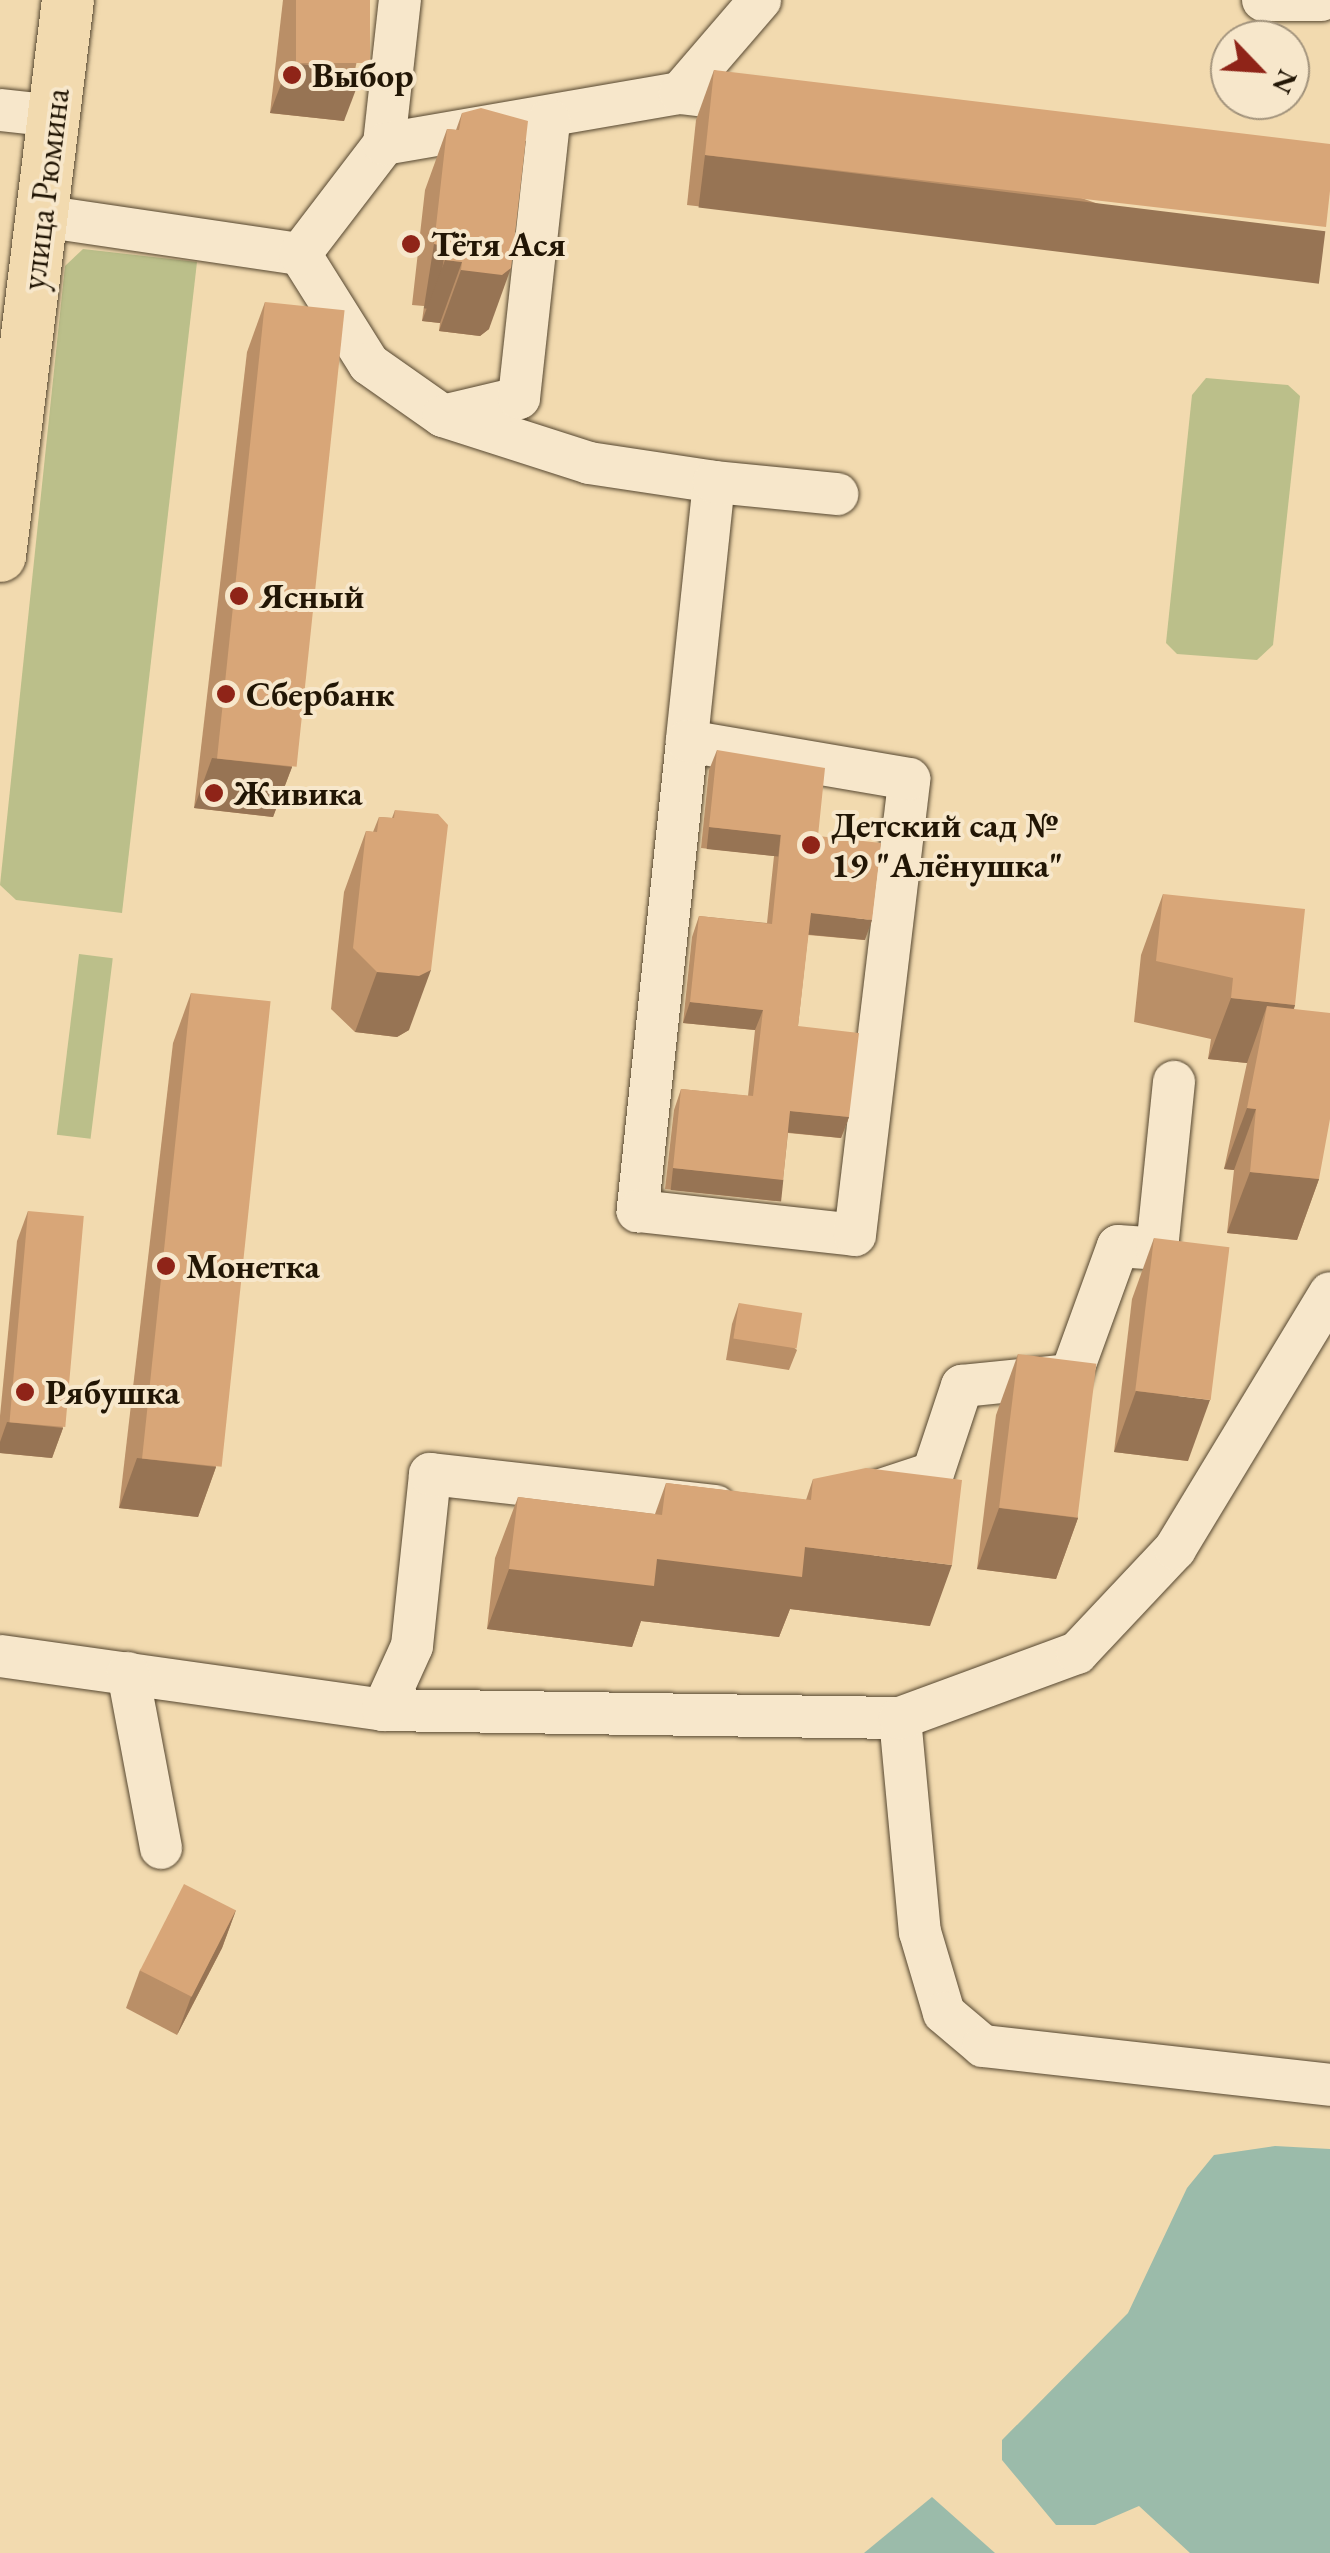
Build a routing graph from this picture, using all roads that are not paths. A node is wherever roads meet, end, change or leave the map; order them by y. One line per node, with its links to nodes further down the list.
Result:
1 (68, 0): 9 (main road, улица Рюмина)
2 (400, 0): 11 (street)
3 (760, 0): 6 (street)
4 (1263, 0): 5 (street)
5 (1321, 0)
6 (680, 93): 7 (street); 10 (street)
7 (798, 108)
8 (0, 110): 9 (street)
9 (54, 116): 12 (main road, улица Рюмина)
10 (550, 120): 11 (street); 14 (street)
11 (384, 144): 13 (street)
12 (42, 216): 13 (street); 17 (main road, улица Рюмина)
13 (300, 254): 14 (street)
14 (443, 416): 15 (street)
15 (714, 482): 16 (street); 18 (street)
16 (837, 494)
17 (0, 556)
18 (687, 741): 18 (street)
19 (1174, 1082): 21 (street)
20 (1330, 1293): 26 (street)
21 (822, 1510)
22 (765, 1512): 25 (street)
23 (0, 1656): 24 (street)
24 (128, 1673): 25 (street); 27 (street)
25 (383, 1710): 26 (street)
26 (900, 1718): 28 (street)
27 (161, 1848)
28 (1330, 2085)

